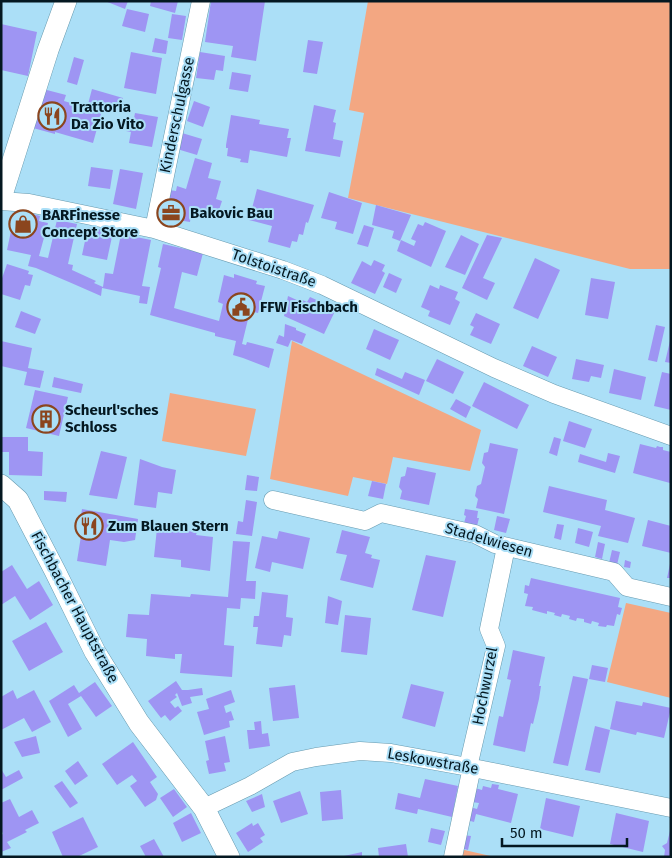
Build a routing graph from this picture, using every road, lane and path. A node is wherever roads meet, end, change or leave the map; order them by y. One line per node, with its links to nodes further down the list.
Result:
1 (66, 1): 3 (main road)
2 (201, 1): 4 (street, Kinderschulgasse)
3 (1, 200): 4 (street, Tolstoistraße)
4 (154, 229): 5 (street, Tolstoistraße)
5 (671, 436)
6 (1, 485): 11 (main road, Fischbacher Hauptstraße)
7 (273, 500): 8 (street, Stadelwiesen)
8 (506, 547): 9 (street, Stadelwiesen); 10 (street, Hochwurzel)
9 (671, 597)
10 (470, 767): 11 (street, Leskowstraße); 12 (street, Leskowstraße); 14 (street, Hochwurzel)
11 (204, 808): 13 (main road, Fischbacher Hauptstraße)
12 (671, 808)
13 (229, 857)
14 (453, 857)

